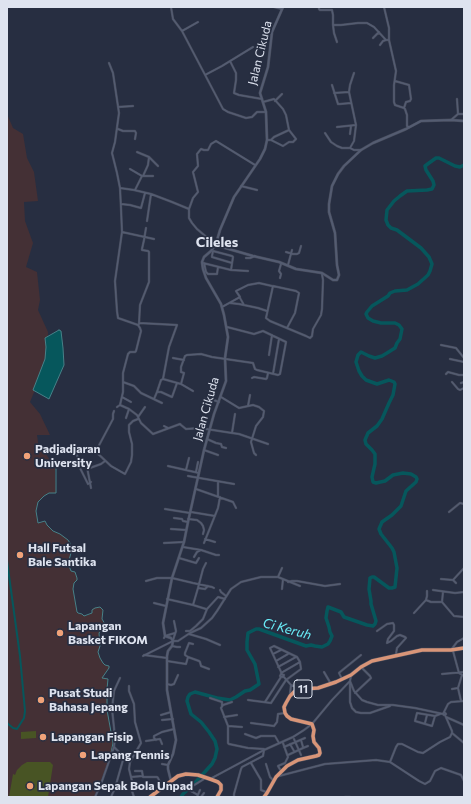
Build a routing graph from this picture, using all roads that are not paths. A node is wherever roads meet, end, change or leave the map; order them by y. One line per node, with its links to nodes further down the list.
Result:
1 (171, 7): 8 (street)
2 (274, 7): 5 (street)
3 (319, 7): 7 (street)
4 (384, 7): 11 (street)
5 (282, 8): 25 (street, Jalan Cikuda)
6 (198, 22): 8 (street)
7 (333, 25): 9 (street); 12 (street)
8 (182, 31): 18 (street)
9 (379, 32): 10 (street); 11 (street)
10 (373, 38)
11 (387, 40): 13 (street); 19 (street)
12 (337, 42)
13 (380, 45)
14 (253, 47): 15 (street)
15 (230, 61): 18 (street); 25 (street)
16 (109, 63): 29 (street)
17 (354, 73): 21 (street)
18 (204, 75): 31 (street)
19 (395, 81): 30 (street); 30 (street)
20 (332, 85): 22 (street)
21 (349, 92): 22 (street); 27 (street)
22 (334, 93): 27 (street)
23 (282, 94): 26 (street)
24 (458, 99): 32 (street)
25 (263, 100): 26 (street); 31 (street, Jalan Cikuda)
26 (276, 101): 41 (street)
27 (351, 103): 36 (street)
28 (133, 106): 29 (street)
29 (118, 108): 40 (street)
30 (404, 108): 39 (street)
31 (266, 112): 45 (street, Jalan Cikuda)
32 (458, 114): 33 (street); 34 (street)
33 (464, 114)
34 (451, 120): 35 (street); 39 (street)
35 (464, 121)
36 (356, 125): 37 (street); 47 (street)
37 (351, 126): 38 (street); 43 (street)
38 (337, 127)
39 (409, 127): 48 (street)
40 (117, 129): 44 (street); 57 (street)
41 (289, 130): 46 (street); 46 (street)
42 (325, 133): 47 (street)
43 (350, 134)
44 (136, 139)
45 (267, 140): 46 (street); 51 (street, Jalan Cikuda)
46 (272, 140)
47 (350, 148): 48 (street)
48 (361, 150): 83 (street)
49 (137, 152): 50 (street)
50 (149, 157): 52 (street); 54 (street)
51 (255, 165): 56 (street, Jalan Cikuda); 63 (street)
52 (158, 166)
53 (130, 169): 54 (street)
54 (143, 176): 55 (street); 58 (street)
55 (153, 176)
56 (241, 186): 59 (street); 69 (street, Jalan Cikuda)
57 (120, 188): 58 (street); 62 (street)
58 (136, 190): 60 (street)
59 (257, 190)
60 (145, 192): 61 (street); 62 (street)
61 (151, 194): 63 (street); 64 (street)
62 (121, 204): 66 (street)
63 (189, 209): 69 (street)
64 (147, 221)
65 (146, 228): 67 (street)
66 (122, 232): 67 (street); 92 (street)
67 (145, 237): 68 (street); 91 (street)
68 (154, 238)
69 (215, 244): 74 (street); 77 (street, Jalan Cikuda)
70 (301, 246): 73 (street)
71 (292, 250): 73 (street)
72 (286, 252): 73 (street)
73 (291, 254): 79 (street)
74 (255, 256): 75 (street); 78 (street)
75 (246, 258)
76 (232, 262): 76 (street); 81 (street)
77 (203, 263): 80 (street); 80 (street); 89 (street, Jalan Cikuda)
78 (281, 263): 79 (street); 84 (street)
79 (288, 265): 83 (street)
80 (218, 267): 81 (street)
81 (231, 270): 82 (street)
82 (248, 271)
83 (322, 273): 94 (street)
84 (280, 278)
85 (273, 286): 86 (street); 90 (street); 94 (street)
86 (240, 297): 87 (street); 88 (street)
87 (229, 303): 88 (street); 89 (street)
88 (244, 305): 90 (street)
89 (222, 307): 93 (street, Jalan Cikuda)
90 (267, 312): 94 (street)
91 (139, 323): 92 (street); 112 (street)
92 (138, 325): 113 (street)
93 (227, 327): 95 (street); 102 (street, Jalan Cikuda)
94 (288, 328)
95 (272, 335): 96 (street); 100 (street)
96 (279, 338): 108 (street); 108 (street)
97 (441, 344): 103 (street)
98 (187, 351): 99 (street)
99 (187, 355): 102 (street); 105 (street)
100 (269, 355)
101 (173, 358): 105 (street)
102 (225, 358): 107 (street); 122 (street, Jalan Cikuda)
103 (464, 358)
104 (450, 359): 106 (street)
105 (184, 360): 116 (street)
106 (464, 362)
107 (268, 373): 108 (street); 111 (street)
108 (273, 374)
109 (446, 374): 110 (street)
110 (464, 375)
111 (252, 378)
112 (163, 379): 115 (street); 119 (street)
113 (123, 382): 121 (street); 123 (street)
114 (452, 382): 117 (street)
115 (177, 383): 116 (street); 119 (street)
116 (181, 384): 118 (street)
117 (464, 388)
118 (193, 391)
119 (157, 392): 123 (street)
120 (250, 395): 129 (street)
121 (122, 397): 125 (street); 128 (street)
122 (221, 397): 126 (street, Jalan Cikuda); 129 (street)
123 (154, 399): 127 (street)
124 (204, 399): 126 (street)
125 (131, 402)
126 (219, 402): 139 (street, Jalan Cikuda)
127 (162, 403)
128 (120, 405): 130 (street); 132 (street)
129 (248, 406): 141 (street)
130 (117, 407)
131 (145, 407): 136 (street)
132 (129, 409): 135 (street); 136 (street)
133 (114, 411): 146 (street)
134 (235, 414): 140 (street)
135 (126, 418)
136 (138, 418): 138 (street); 150 (street)
137 (164, 426): 138 (street)
138 (168, 428): 139 (street)
139 (210, 429): 140 (street); 142 (street, Jalan Cikuda)
140 (232, 433): 141 (street)
141 (252, 438): 143 (street); 148 (street)
142 (207, 440): 144 (street); 145 (street, Jalan Cikuda)
143 (268, 444)
144 (226, 448)
145 (204, 450): 147 (street); 156 (street, Jalan Cikuda)
146 (96, 451): 150 (street); 151 (street)
147 (218, 455)
148 (256, 455)
149 (189, 458): 155 (street)
150 (105, 461): 154 (street)
151 (80, 462): 154 (street); 159 (street)
152 (198, 462): 156 (street)
153 (168, 466): 155 (street)
154 (87, 469): 159 (street)
155 (186, 470): 156 (street)
156 (197, 472): 158 (street, Jalan Cikuda)
157 (188, 476): 158 (street)
158 (198, 478): 160 (street); 163 (street, Jalan Cikuda)
159 (91, 482): 162 (street)
160 (219, 482): 161 (street); 164 (street)
161 (234, 484)
162 (92, 488)
163 (196, 489): 164 (street); 168 (street, Jalan Cikuda)
164 (219, 497): 166 (street); 170 (street)
165 (464, 504): 169 (street)
166 (236, 508)
167 (165, 510): 168 (street)
168 (190, 512): 170 (street); 172 (street, Jalan Cikuda)
169 (449, 512)
170 (215, 516): 176 (street)
171 (174, 518): 172 (street)
172 (188, 520): 174 (street, Jalan Cikuda); 175 (street)
173 (171, 529): 174 (street)
174 (186, 530): 177 (street, Jalan Cikuda)
175 (202, 534)
176 (205, 539): 178 (street); 180 (street)
177 (184, 542): 179 (street); 181 (street, Jalan Cikuda)
178 (215, 542)
179 (164, 543)
180 (204, 543)
181 (183, 547): 182 (street); 185 (street, Jalan Cikuda)
182 (201, 550): 183 (street); 184 (street)
183 (219, 555)
184 (194, 557)
185 (179, 558): 186 (street); 191 (street, Jalan Cikuda)
186 (199, 558)
187 (206, 563): 198 (street)
188 (282, 568): 190 (street)
189 (464, 568): 195 (street)
190 (278, 577): 192 (street); 210 (street)
191 (172, 578): 194 (street); 198 (street); 212 (street, Jalan Cikuda)
192 (283, 579): 196 (street); 204 (street)
193 (441, 579): 195 (street)
194 (146, 580)
195 (453, 580): 197 (street)
196 (288, 582): 199 (street); 201 (street)
197 (456, 583)
198 (199, 584): 200 (street); 202 (street)
199 (340, 584)
200 (208, 586): 202 (street); 203 (street)
201 (300, 586)
202 (198, 588): 216 (street)
203 (214, 588)
204 (282, 589)
205 (220, 590): 210 (street)
206 (434, 590): 208 (street)
207 (427, 591): 213 (street)
208 (443, 592): 209 (street); 214 (street)
209 (464, 592)
210 (226, 596): 211 (street)
211 (225, 599): 218 (street); 225 (street)
212 (167, 600): 216 (street); 217 (street, Jalan Cikuda)
213 (426, 600): 214 (street); 219 (street)
214 (442, 602): 220 (street)
215 (154, 603): 217 (street)
216 (193, 605): 218 (street)
217 (166, 606): 226 (street, Jalan Cikuda)
218 (207, 609): 222 (street)
219 (414, 614)
220 (464, 616)
221 (174, 621): 228 (street)
222 (186, 631)
223 (377, 632): 240 (street)
224 (175, 633): 226 (street)
225 (189, 634): 228 (street); 230 (street)
226 (164, 637): 228 (street)
227 (464, 638): 235 (street)
228 (173, 641): 231 (street); 243 (street)
229 (192, 644): 241 (street)
230 (220, 645)
231 (172, 646): 232 (street); 243 (street)
232 (180, 647)
233 (462, 648): 235 (highway, 11); 236 (street)
234 (281, 650): 237 (street); 238 (street); 238 (street)
235 (452, 650): 240 (highway, 11); 251 (street)
236 (464, 652)
237 (289, 653): 242 (street); 244 (street)
238 (273, 654): 244 (street)
239 (361, 655): 259 (street)
240 (396, 656): 247 (highway, 11)
241 (188, 657): 243 (street); 248 (street)
242 (297, 657): 245 (street); 246 (street)
243 (167, 659): 262 (street)
244 (276, 661): 246 (street)
245 (300, 662): 252 (street); 260 (street)
246 (278, 667): 252 (street)
247 (361, 667): 255 (highway, 11); 269 (street)
248 (208, 669)
249 (324, 672): 263 (street)
250 (464, 672): 251 (street)
251 (459, 673): 253 (street); 256 (street)
252 (282, 674): 257 (street)
253 (442, 674)
254 (178, 675): 262 (street)
255 (351, 675): 259 (highway, 11); 261 (street)
256 (463, 675): 266 (street)
257 (282, 677): 260 (street); 276 (street)
258 (120, 678): 310 (street)
259 (342, 679): 263 (highway, 11)
260 (286, 680): 264 (street); 276 (street)
261 (350, 681): 269 (street); 277 (street); 290 (street)
262 (167, 684): 279 (street)
263 (331, 684): 267 (highway, 11)
264 (291, 685): 267 (street); 270 (street)
265 (129, 686): 319 (street)
266 (458, 688): 268 (street); 273 (street)
267 (303, 689): 270 (highway, 11)
268 (452, 689)
269 (355, 693): 277 (street)
270 (290, 696): 280 (highway, 11)
271 (210, 698): 278 (street)
272 (248, 700): 276 (street)
273 (461, 701): 274 (street); 281 (street)
274 (464, 701)
275 (232, 702): 278 (street)
276 (265, 702)
277 (393, 705): 281 (street)
278 (222, 706): 286 (street)
279 (171, 712): 282 (street); 287 (street)
280 (285, 713): 289 (street); 290 (highway, 11)
281 (444, 714): 285 (street); 292 (street); 296 (street)
282 (161, 715)
283 (427, 715): 285 (street); 291 (street); 291 (street)
284 (237, 716): 286 (street)
285 (435, 716): 291 (street)
286 (224, 717): 293 (street)
287 (173, 718): 288 (street); 295 (street)
288 (162, 720)
289 (251, 723)
290 (312, 724): 304 (street); 326 (highway)
291 (425, 724)
292 (464, 725)
293 (228, 726): 294 (street); 313 (street)
294 (242, 727)
295 (174, 729): 300 (street); 324 (street)
296 (452, 733): 306 (street); 321 (street)
297 (245, 734): 304 (street)
298 (294, 738): 303 (street)
299 (305, 738): 301 (street)
300 (156, 740): 302 (street); 307 (street)
301 (301, 740): 303 (street); 312 (street)
302 (146, 741)
303 (295, 742): 308 (street); 314 (street)
304 (279, 743): 313 (street)
305 (283, 743): 311 (street)
306 (464, 743)
307 (162, 744)
308 (290, 744): 311 (street); 315 (street)
309 (308, 746): 312 (street)
310 (114, 747): 318 (street); 338 (street)
311 (284, 747): 316 (street)
312 (303, 748): 314 (street)
313 (265, 750): 320 (street); 329 (street)
314 (298, 750): 315 (street); 317 (street)
315 (294, 752): 316 (street)
316 (288, 755): 326 (street)
317 (301, 756)
318 (123, 760): 319 (street); 339 (street)
319 (130, 762): 328 (street)
320 (251, 762): 336 (street); 344 (street)
321 (390, 762): 330 (street); 332 (street)
322 (162, 764): 324 (street)
323 (266, 764): 330 (street)
324 (168, 765): 331 (street)
325 (135, 771): 327 (street)
326 (281, 771): 330 (highway)
327 (143, 776): 328 (street); 333 (street)
328 (131, 777): 340 (street)
329 (207, 778): 331 (highway); 337 (street); 343 (highway)
330 (274, 779): 336 (highway)
331 (171, 781): 333 (highway)
332 (464, 781)
333 (164, 787): 341 (highway)
334 (200, 790): 337 (street)
335 (204, 793): 342 (street)
336 (267, 793): 345 (highway)
337 (198, 796)
338 (95, 797)
339 (111, 797)
340 (134, 797)
341 (150, 797)
342 (201, 797)
343 (217, 797)
344 (234, 797)
345 (264, 797)
346 (345, 797): 347 (street)
347 (350, 797)

